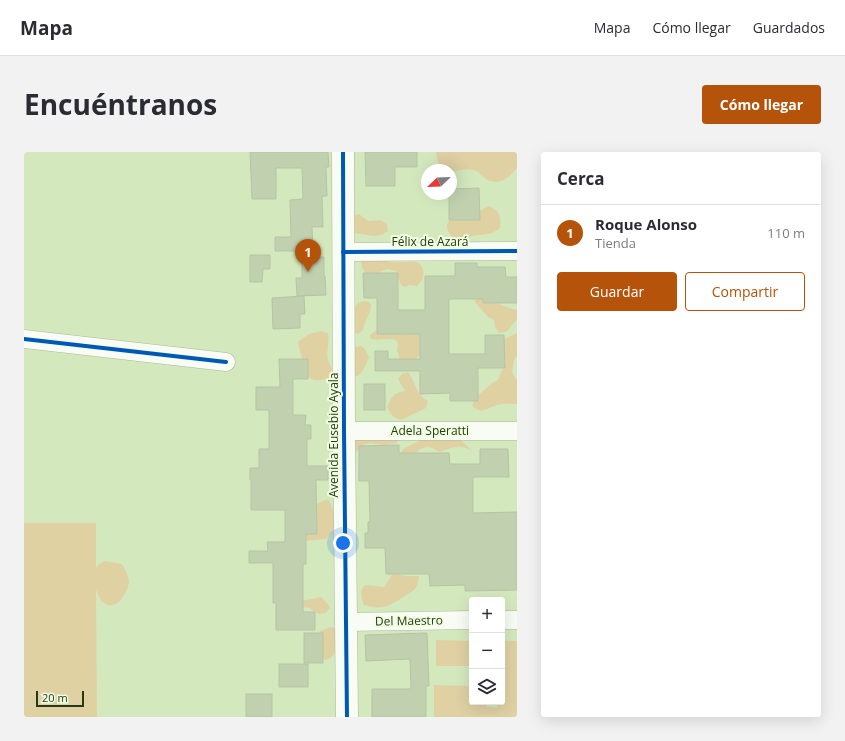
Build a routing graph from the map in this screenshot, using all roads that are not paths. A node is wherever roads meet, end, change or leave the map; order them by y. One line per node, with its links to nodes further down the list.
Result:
1 (343, 152): 3 (street, Avenida Eusebio Ayala)
2 (517, 251): 3 (street, Félix de Azará)
3 (343, 252): 6 (street, Avenida Eusebio Ayala)
4 (24, 339): 5 (street)
5 (226, 362)
6 (344, 431): 7 (street, Adela Speratti); 11 (street, Avenida Eusebio Ayala)
7 (517, 431)
8 (469, 620): 11 (street, Del Maestro)
9 (505, 620): 10 (street)
10 (517, 620)
11 (346, 622): 12 (street, Avenida Eusebio Ayala)
12 (347, 717)

